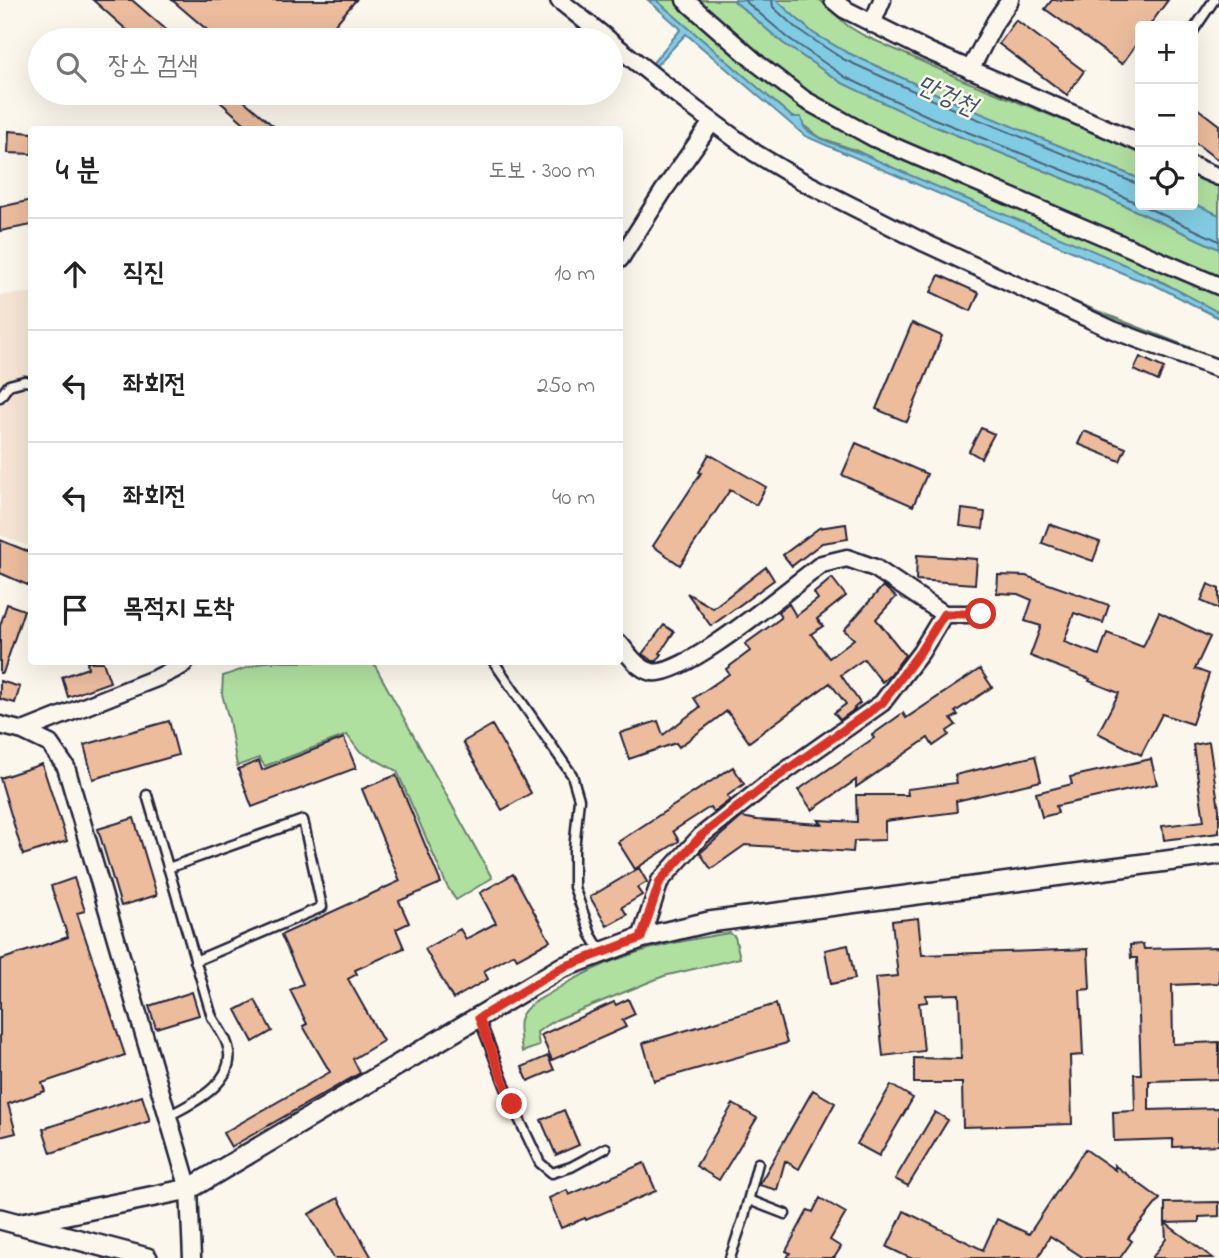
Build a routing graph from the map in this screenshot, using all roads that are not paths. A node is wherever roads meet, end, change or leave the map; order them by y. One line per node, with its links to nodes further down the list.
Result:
1 (559, 0): 9 (street)
2 (685, 0): 17 (street)
3 (833, 0): 7 (street)
4 (882, 0): 7 (street)
5 (1010, 0): 11 (street)
6 (1214, 0): 8 (lane)
7 (872, 24): 11 (street)
8 (1198, 24)
9 (594, 28)
10 (623, 51): 12 (street)
11 (970, 70): 13 (street)
12 (712, 122): 16 (street); 18 (street)
13 (1135, 141)
14 (1198, 168): 15 (street)
15 (1219, 177)
16 (623, 254)
17 (1219, 286)
18 (1219, 369)
19 (28, 382): 20 (lane)
20 (0, 397)
21 (944, 614): 22 (street); 23 (street); 31 (street)
22 (981, 614)
23 (623, 647)
24 (182, 665): 27 (street)
25 (496, 665): 32 (lane)
26 (0, 725): 27 (street)
27 (23, 731): 35 (street)
28 (147, 795): 30 (lane)
29 (1219, 854): 31 (street)
30 (168, 868): 33 (lane); 33 (lane)
31 (641, 938): 32 (street)
32 (602, 953): 34 (street)
33 (195, 961): 35 (lane)
34 (479, 1018): 36 (lane); 38 (street)
35 (168, 1116): 38 (street)
36 (606, 1148)
37 (758, 1163): 39 (lane)
38 (189, 1189): 41 (street); 43 (street)
39 (748, 1200): 40 (lane); 44 (lane)
40 (785, 1214)
41 (9, 1221): 42 (street)
42 (147, 1258)
43 (192, 1258)
44 (730, 1258)

